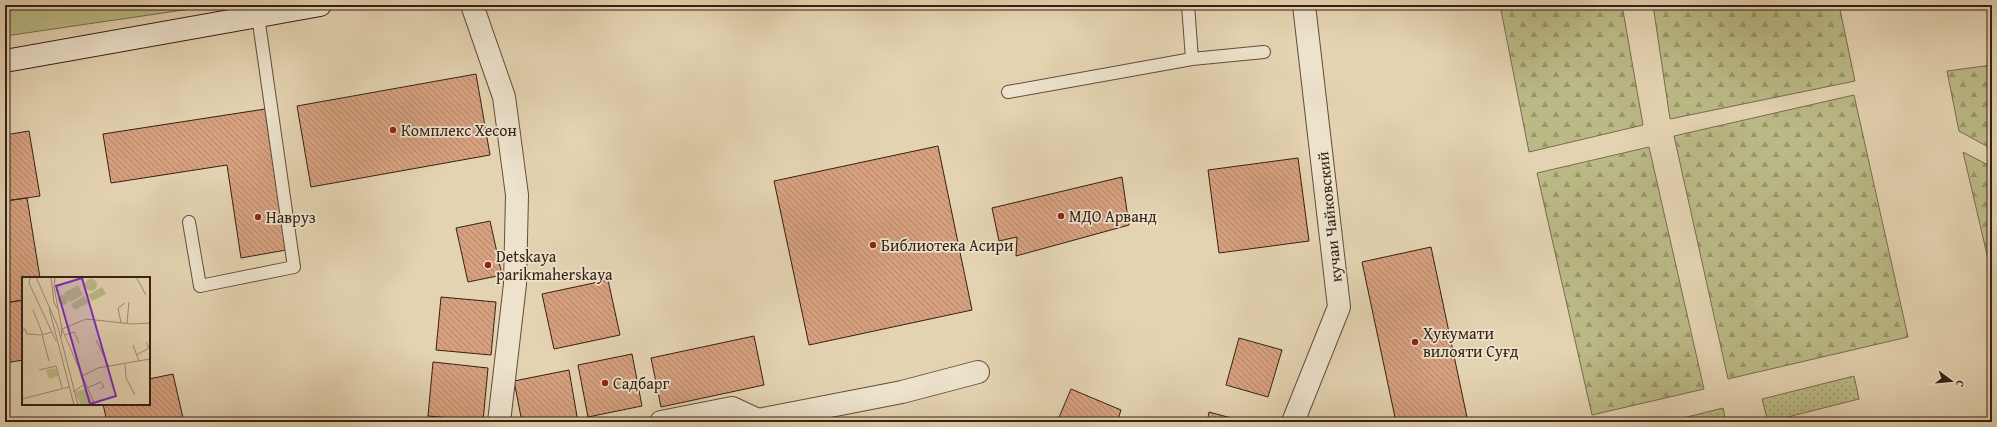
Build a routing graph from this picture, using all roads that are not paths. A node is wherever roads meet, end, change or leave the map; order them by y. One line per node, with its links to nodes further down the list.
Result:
1 (320, 5): 5 (street)
2 (472, 5): 12 (street)
3 (1188, 5): 7 (lane)
4 (1304, 5): 14 (street, кучаи Чайковский)
5 (258, 16): 8 (street); 10 (lane)
6 (1264, 52): 7 (lane)
7 (1192, 59): 9 (lane)
8 (5, 60)
9 (1008, 92)
10 (189, 222)
11 (978, 372): 13 (street)
12 (499, 422)
13 (661, 422)
14 (1293, 422)

